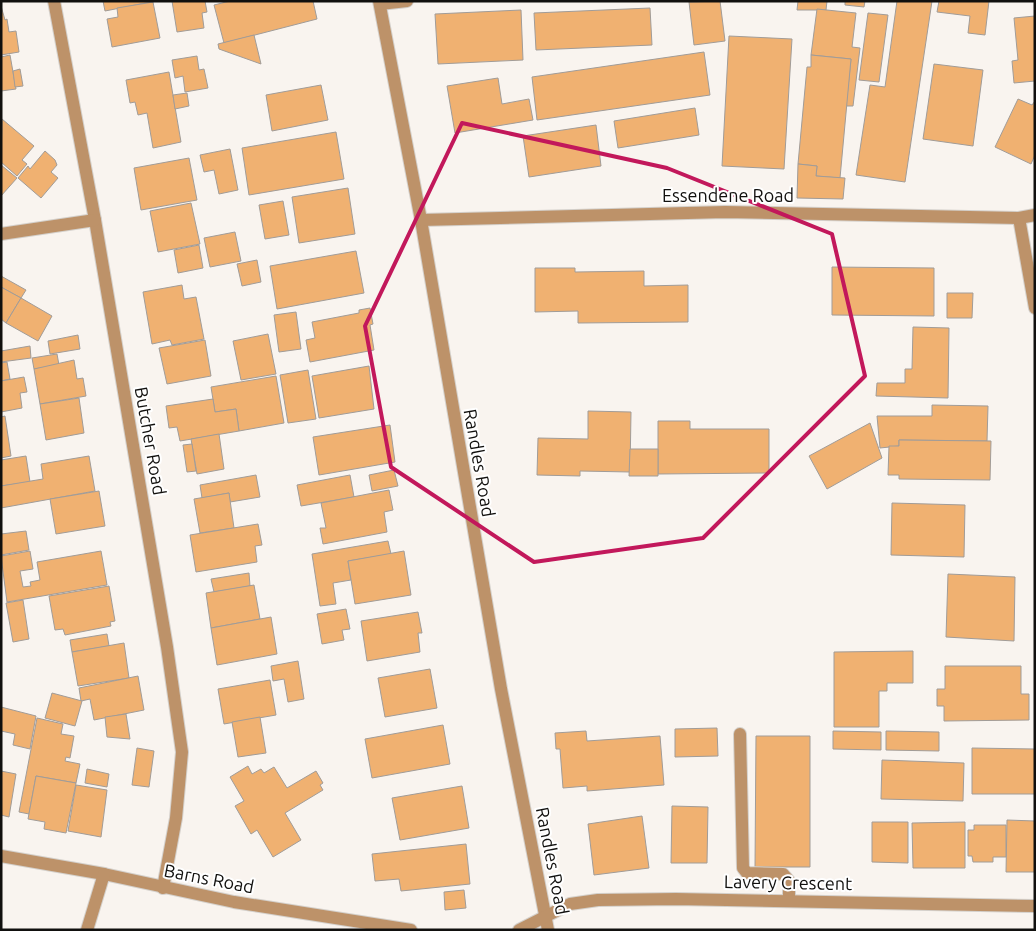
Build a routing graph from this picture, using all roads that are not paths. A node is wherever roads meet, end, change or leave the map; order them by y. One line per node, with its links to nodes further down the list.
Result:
1 (54, 1): 6 (street, Butcher Road)
2 (407, 1): 3 (street)
3 (380, 3): 7 (street, Randles Road)
4 (1035, 215): 5 (street, Essendene Road)
5 (1020, 218): 7 (street, Essendene Road); 9 (street)
6 (95, 220): 8 (street); 13 (street, Butcher Road)
7 (421, 220): 16 (street, Randles Road)
8 (1, 234)
9 (1035, 308)
10 (740, 734): 14 (street)
11 (1, 856): 12 (street, Barns Road)
12 (104, 874): 13 (street, Barns Road); 17 (street)
13 (163, 888): 18 (street, Barns Road)
14 (790, 901): 15 (street, Lavery Crescent); 16 (street, Lavery Crescent)
15 (1035, 906)
16 (546, 924): 19 (street)
17 (87, 930)
18 (411, 930)
19 (520, 930)

